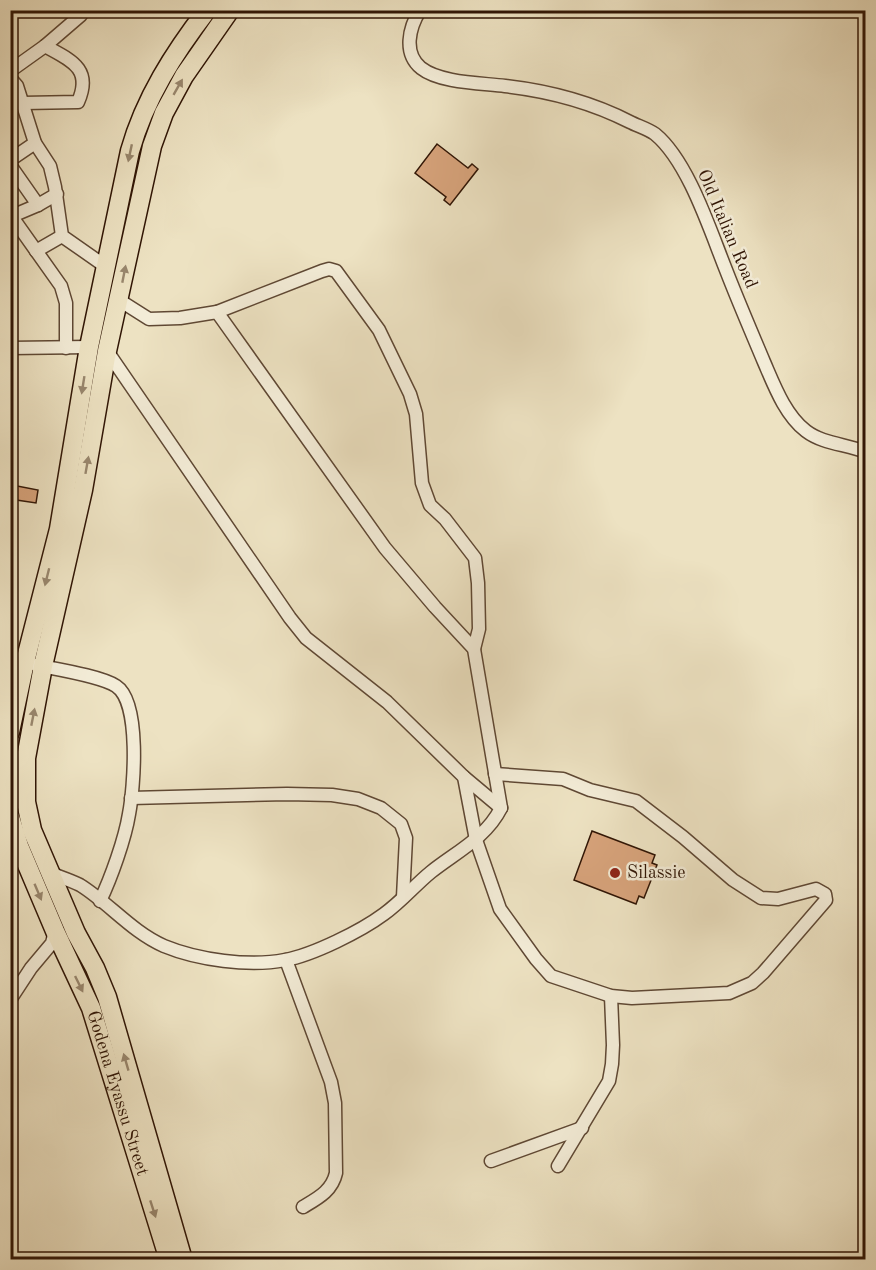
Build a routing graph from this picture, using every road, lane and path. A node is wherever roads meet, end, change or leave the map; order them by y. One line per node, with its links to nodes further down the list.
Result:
1 (230, 10): 5 (main road)
2 (420, 10): 24 (street, Old Italian Road)
3 (201, 13): 5 (street); 18 (main road, one-way to 18)
4 (81, 15): 6 (street)
5 (217, 30): 19 (main road, one-way to 5)
6 (45, 46): 7 (street); 9 (street)
7 (10, 71)
8 (10, 78): 9 (street)
9 (24, 103): 10 (street)
10 (35, 143): 11 (street); 13 (street)
11 (10, 160)
12 (10, 165): 14 (street)
13 (57, 194): 14 (street); 16 (street)
14 (38, 205): 15 (street)
15 (11, 215): 17 (street)
16 (62, 236): 17 (street); 18 (street)
17 (36, 251): 22 (street)
18 (105, 266): 23 (main road)
19 (119, 300): 20 (street); 23 (main road)
20 (217, 312): 25 (street); 25 (street)
21 (10, 348): 22 (street)
22 (66, 348): 23 (street)
23 (98, 349): 26 (main road); 29 (street)
24 (866, 452)
25 (474, 649): 28 (street)
26 (26, 662): 27 (main road); 30 (street); 34 (main road, Godena Eyassu Street, one-way to 26)
27 (10, 732)
28 (495, 774): 31 (street); 41 (street)
29 (464, 777): 31 (street); 35 (street)
30 (130, 798): 37 (street); 38 (street)
31 (501, 808): 35 (street)
32 (10, 818): 33 (main road, Godena Eyassu Street)
33 (13, 836): 34 (street); 39 (main road, Godena Eyassu Street, one-way to 39)
34 (35, 836): 36 (main road, Godena Eyassu Street)
35 (476, 840): 37 (street); 41 (street)
36 (50, 873): 38 (street); 48 (main road, Godena Eyassu Street, one-way to 36)
37 (403, 897): 40 (street)
38 (100, 902): 40 (street)
39 (55, 931): 42 (street); 47 (main road, Godena Eyassu Street, one-way to 47)
40 (286, 960): 46 (street)
41 (611, 996): 43 (street)
42 (10, 1000)
43 (582, 1128): 44 (street); 45 (street)
44 (491, 1161)
45 (558, 1166)
46 (303, 1207)
47 (170, 1260)
48 (183, 1260)

